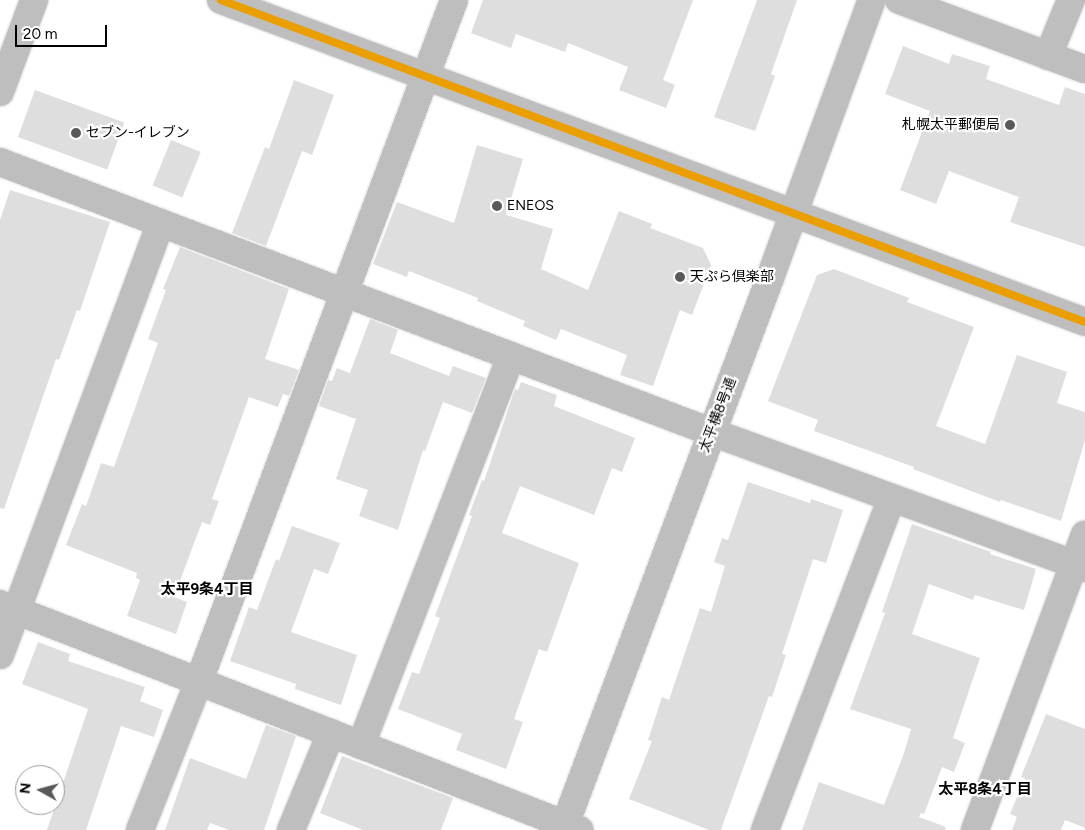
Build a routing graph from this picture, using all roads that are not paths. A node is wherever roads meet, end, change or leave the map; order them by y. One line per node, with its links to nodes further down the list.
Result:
1 (34, 0): 10 (street)
2 (221, 0): 9 (street)
3 (454, 0): 9 (street)
4 (872, 0): 12 (street, 太平横8号通)
5 (899, 0): 7 (street)
6 (1070, 0): 7 (street)
7 (1048, 56): 8 (street)
8 (1085, 70)
9 (426, 76): 12 (street); 14 (street)
10 (0, 92)
11 (0, 162): 13 (street)
12 (793, 213): 15 (street); 17 (street, 太平横8号通)
13 (161, 224): 14 (street); 21 (street)
14 (343, 293): 16 (street); 23 (street)
15 (1085, 322)
16 (511, 356): 17 (street); 25 (street)
17 (711, 432): 18 (street); 26 (street, 太平横8号通)
18 (892, 498): 20 (street); 29 (street)
19 (1085, 536): 20 (street)
20 (1079, 566): 30 (street)
21 (9, 607): 22 (street); 23 (street)
22 (0, 655)
23 (199, 681): 24 (street); 27 (street)
24 (331, 733): 25 (street); 28 (street)
25 (361, 745): 26 (street)
26 (568, 828)
27 (140, 830)
28 (291, 830)
29 (765, 830)
30 (975, 830)

